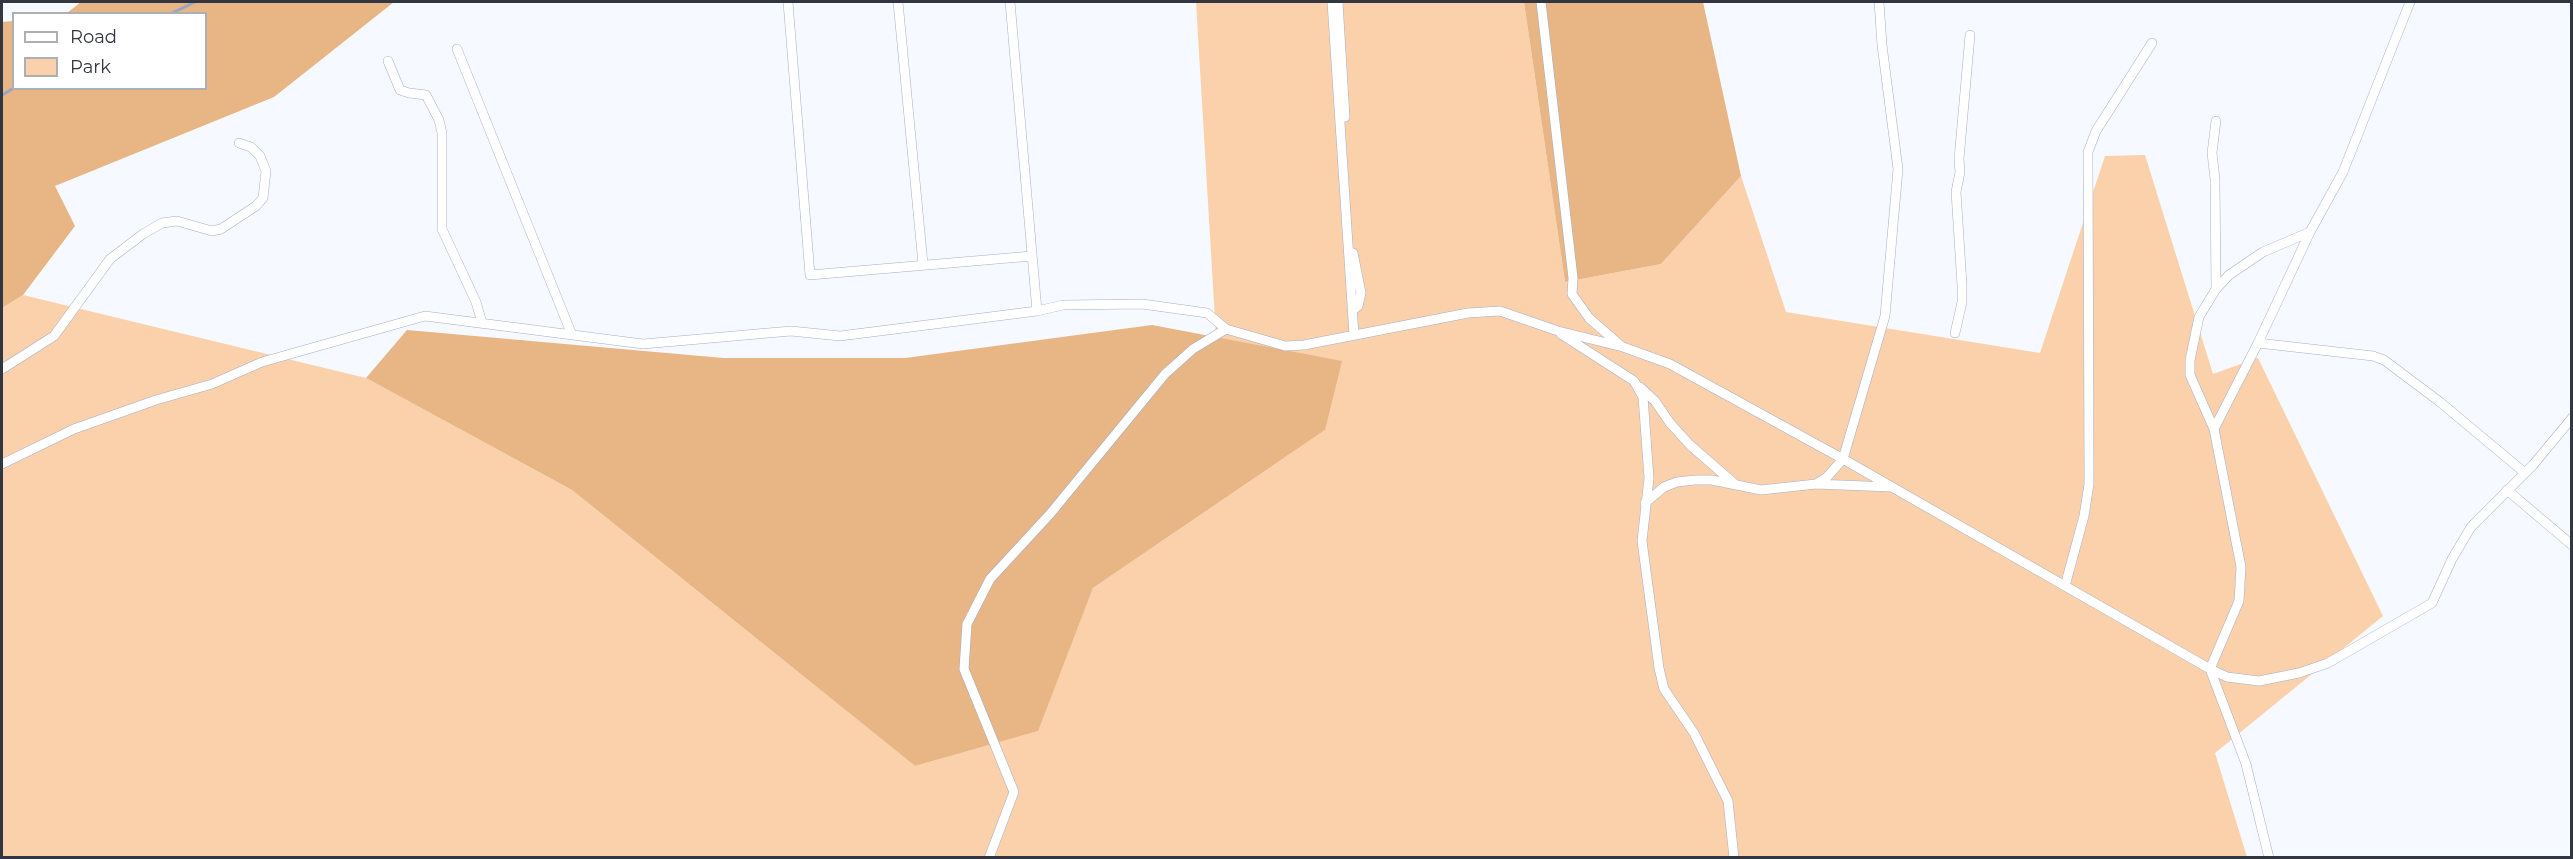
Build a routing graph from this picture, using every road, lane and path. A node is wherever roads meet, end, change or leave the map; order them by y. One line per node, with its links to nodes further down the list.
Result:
1 (788, 2): 17 (street)
2 (898, 2): 17 (street)
3 (1010, 2): 16 (street)
4 (1332, 2): 19 (street)
5 (1338, 2): 19 (street)
6 (1541, 2): 28 (street)
7 (1880, 2): 33 (street)
8 (2410, 2): 15 (street)
9 (1970, 35): 24 (street)
10 (2152, 44): 42 (street)
11 (456, 49): 25 (street)
12 (388, 61): 21 (street)
13 (2216, 121): 18 (street)
14 (239, 142): 29 (street)
15 (2310, 232): 18 (street); 27 (street)
16 (1032, 256): 17 (street); 20 (street)
17 (923, 264)
18 (2216, 290): 32 (street)
19 (1353, 310): 26 (street)
20 (1037, 311): 22 (street); 25 (street)
21 (482, 323): 25 (street); 34 (street)
22 (1226, 329): 26 (street); 44 (street)
23 (1558, 331): 26 (street); 28 (street); 30 (street)
24 (1955, 333)
25 (572, 335)
26 (1354, 335)
27 (2258, 343): 32 (street); 35 (street)
28 (1623, 347): 33 (street)
29 (2, 369)
30 (1634, 381): 37 (street); 40 (street)
31 (2571, 418): 35 (street)
32 (2214, 429): 43 (street)
33 (1843, 459): 36 (street); 38 (street)
34 (2, 464)
35 (2525, 473): 39 (street)
36 (1816, 484): 37 (street); 38 (street)
37 (1736, 485): 40 (street)
38 (1893, 488): 42 (street)
39 (2507, 490): 41 (street); 43 (street)
40 (1645, 503): 45 (street)
41 (2571, 545)
42 (2065, 586): 43 (street)
43 (2210, 669): 46 (street)
44 (989, 858)
45 (1734, 858)
46 (2269, 858)

